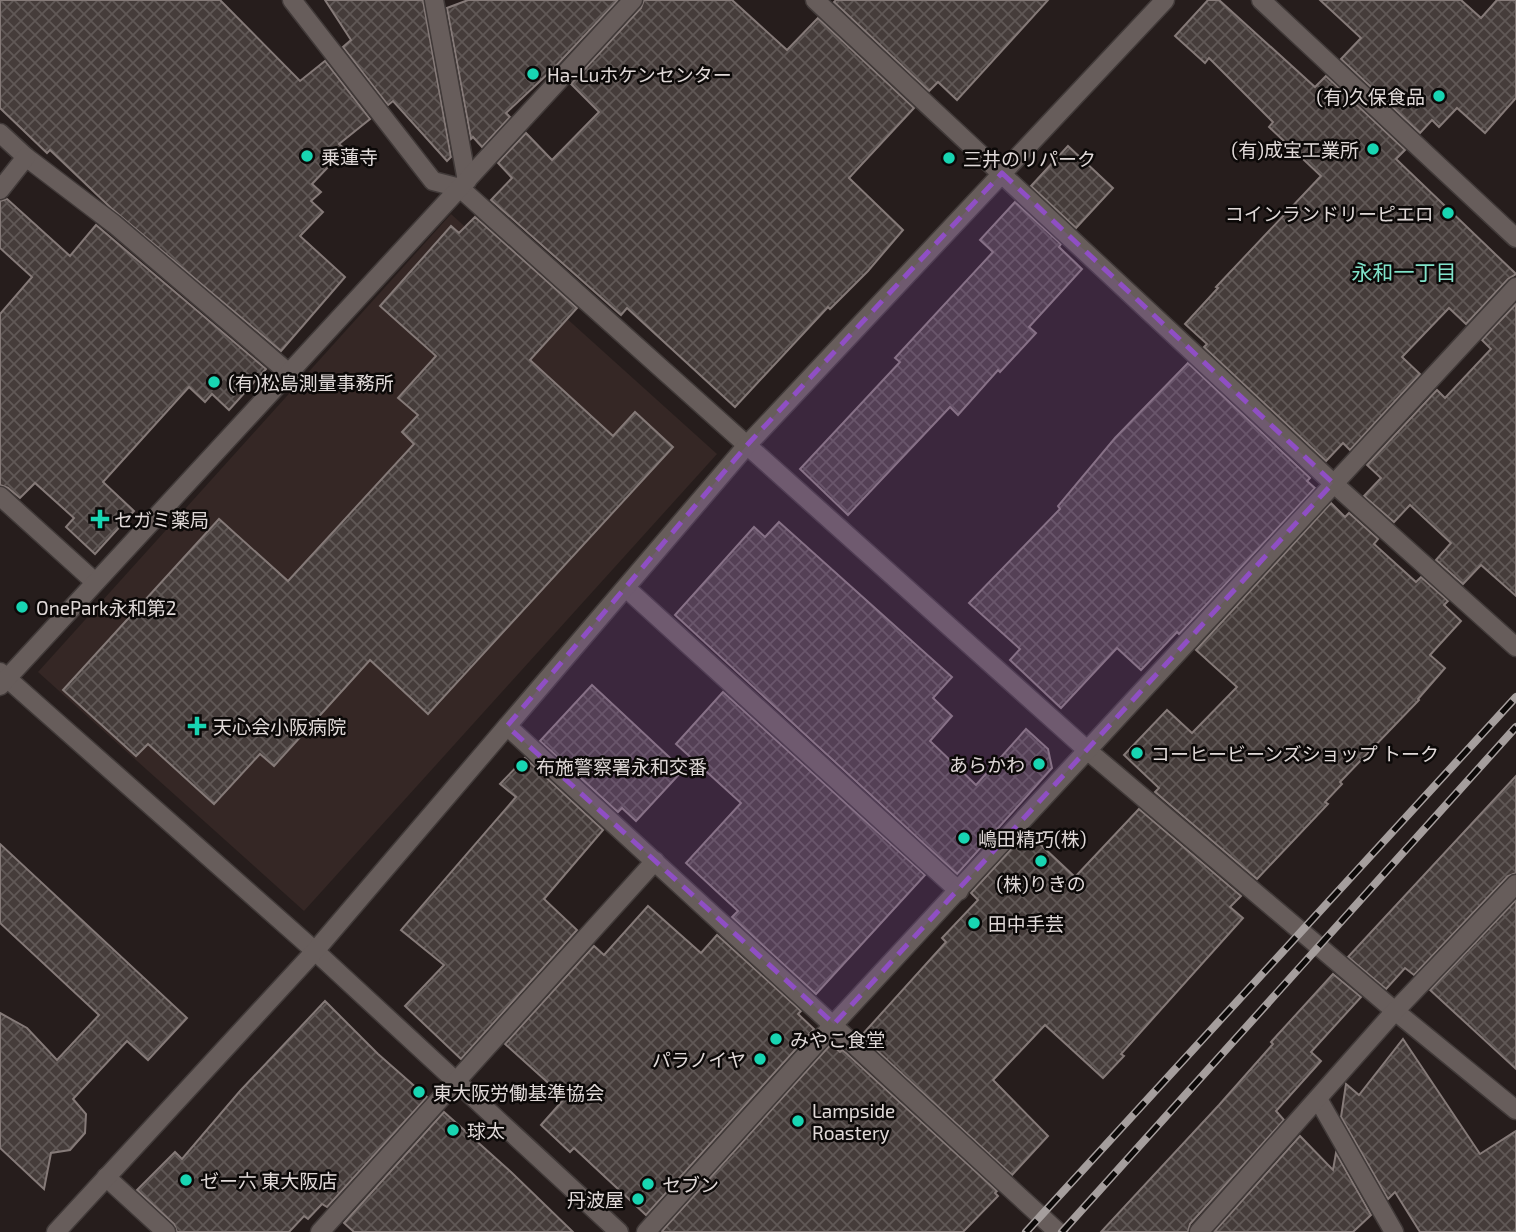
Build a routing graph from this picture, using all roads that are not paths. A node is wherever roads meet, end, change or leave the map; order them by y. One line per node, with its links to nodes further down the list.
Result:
1 (292, 0): 10 (street)
2 (434, 0): 10 (street)
3 (633, 0): 10 (street)
4 (815, 0): 9 (street)
5 (1165, 0): 9 (street)
6 (1261, 0): 12 (street)
7 (0, 133): 8 (street)
8 (26, 158): 11 (street); 14 (street)
9 (1002, 173): 15 (street); 16 (street)
10 (463, 185): 14 (street); 15 (street)
11 (0, 190)
12 (1516, 238)
13 (1516, 287): 16 (street)
14 (290, 373): 18 (street)
15 (748, 444): 19 (street); 23 (street)
16 (1333, 483): 20 (street); 23 (street)
17 (0, 496): 18 (street)
18 (95, 582): 21 (street)
19 (626, 588): 22 (street); 26 (street)
20 (1516, 647)
21 (2, 679): 27 (street)
22 (507, 726): 24 (street); 27 (street)
23 (1087, 750): 26 (street); 28 (street)
24 (655, 861): 29 (street); 30 (street)
25 (1516, 884): 28 (street)
26 (959, 891): 29 (street)
27 (315, 951): 30 (street); 33 (street)
28 (1395, 1011): 31 (street); 32 (street)
29 (834, 1024): 38 (street); 39 (street)
30 (457, 1081): 36 (street); 37 (street)
31 (1318, 1099): 40 (street); 41 (street)
32 (1516, 1110)
33 (106, 1177): 34 (street); 35 (street)
34 (56, 1232)
35 (166, 1232)
36 (320, 1232)
37 (619, 1232)
38 (646, 1232)
39 (1058, 1232)
40 (1199, 1232)
41 (1394, 1232)

